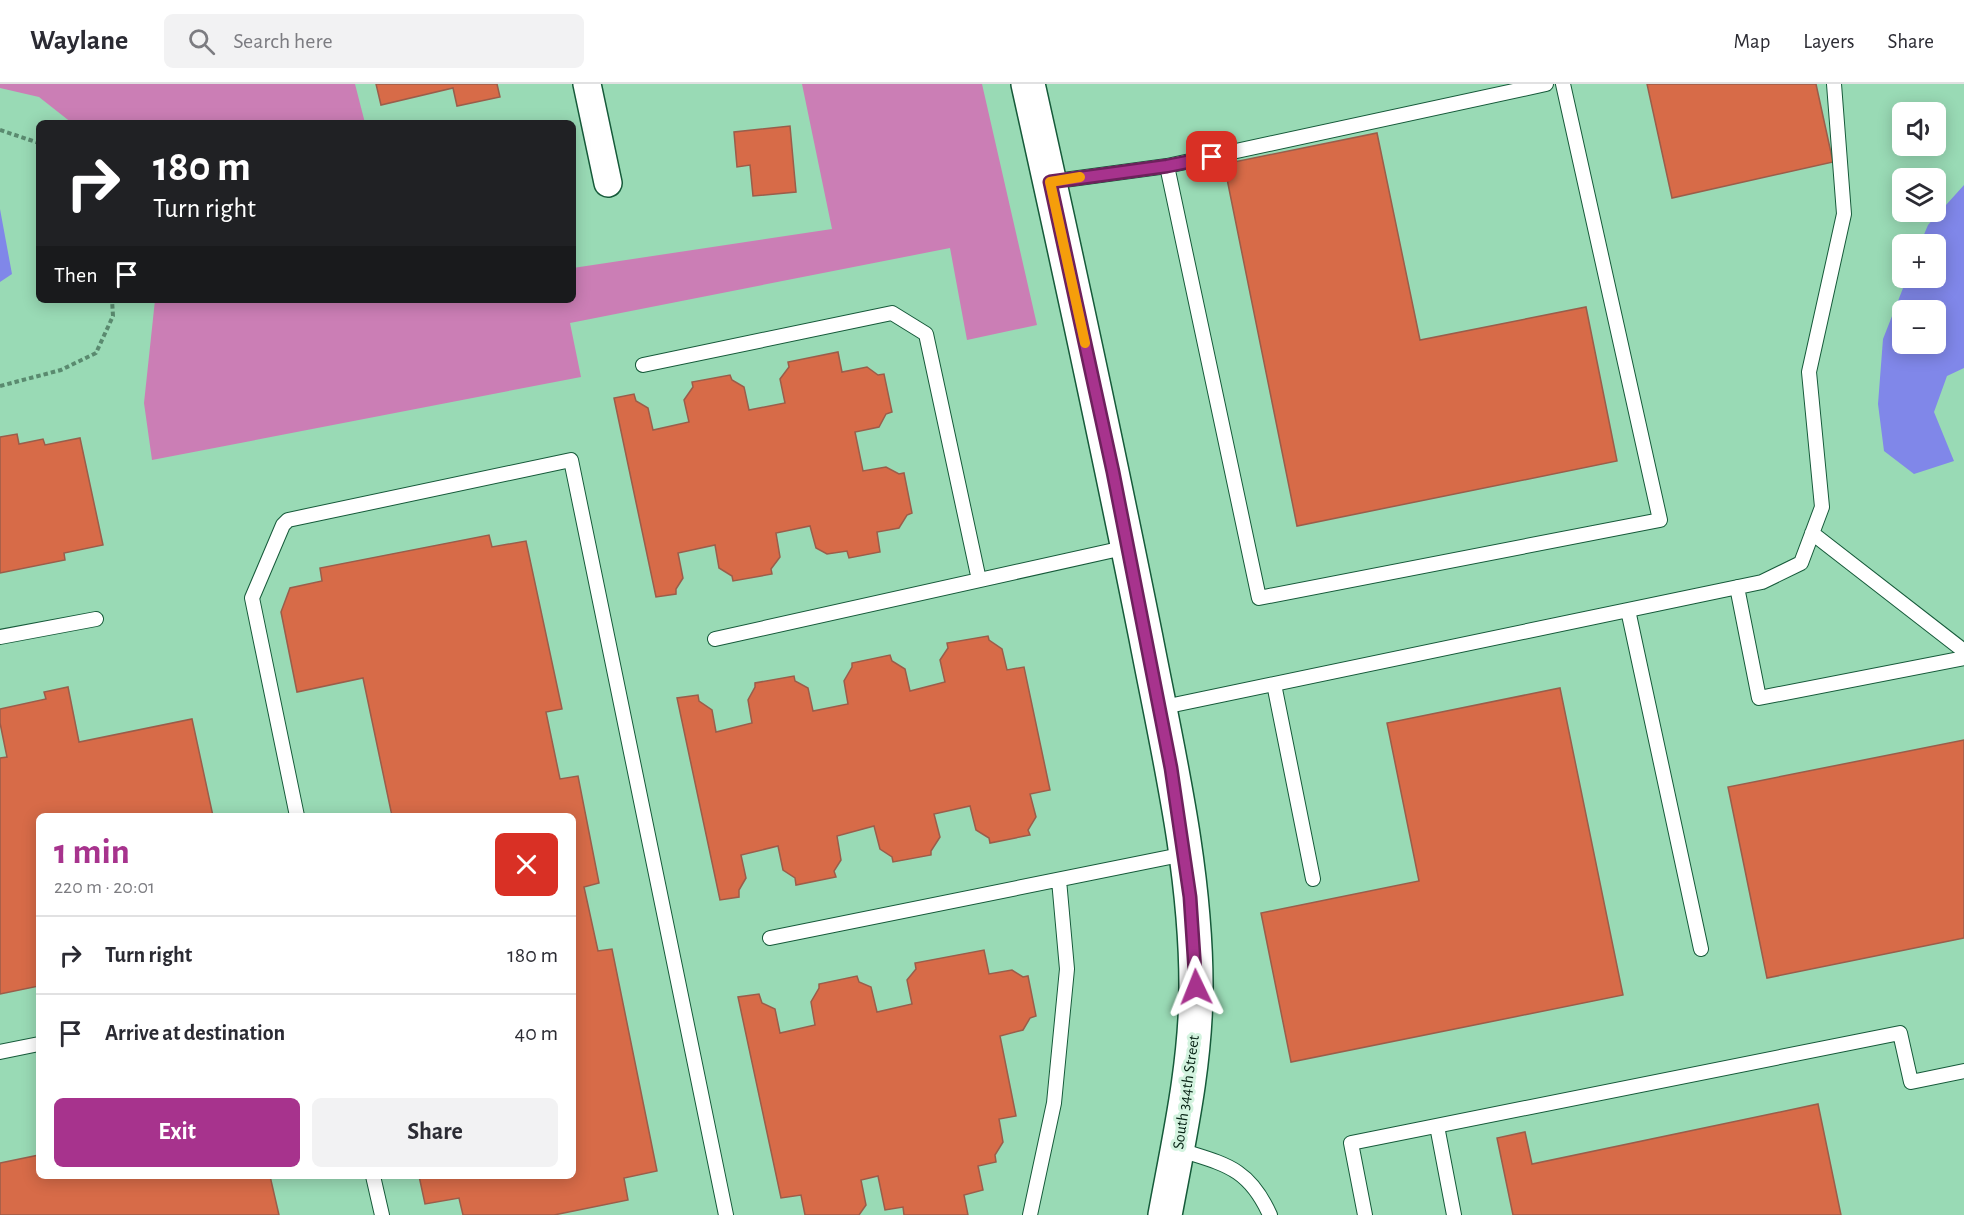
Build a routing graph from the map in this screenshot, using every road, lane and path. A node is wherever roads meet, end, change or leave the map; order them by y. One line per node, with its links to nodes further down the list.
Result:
1 (587, 84): 10 (street)
2 (1028, 84): 9 (street, South 344th Street)
3 (1546, 84): 8 (lane)
4 (1563, 84): 8 (lane)
5 (1834, 84): 14 (lane)
6 (0, 130): 7 (path)
7 (36, 142)
8 (1167, 166): 9 (lane)
9 (1050, 182): 15 (street, South 344th Street)
10 (608, 183)
11 (112, 303): 13 (path)
12 (643, 365): 16 (lane)
13 (0, 386)
14 (1812, 533): 17 (lane); 22 (lane)
15 (1128, 547): 16 (lane); 25 (street, South 344th Street)
16 (979, 580): 21 (lane)
17 (1737, 587): 18 (lane); 23 (lane)
18 (1628, 610): 24 (lane); 31 (lane)
19 (96, 619): 20 (lane)
20 (0, 638)
21 (715, 639)
22 (1964, 651)
23 (1964, 658)
24 (1274, 684): 25 (lane); 28 (lane)
25 (1159, 708): 27 (street, South 344th Street)
26 (296, 813): 39 (lane)
27 (1185, 854): 29 (lane); 36 (street, South 344th Street)
28 (1313, 879)
29 (1059, 880): 30 (lane); 40 (lane)
30 (770, 938)
31 (1701, 950)
32 (36, 1045): 33 (lane)
33 (0, 1052)
34 (1964, 1071): 35 (lane)
35 (1437, 1126): 43 (lane); 44 (lane)
36 (1177, 1149): 41 (street, South 344th Street); 42 (lane)
37 (375, 1179): 38 (lane)
38 (382, 1215)
39 (726, 1215)
40 (1030, 1215)
41 (1165, 1215)
42 (1270, 1215)
43 (1365, 1215)
44 (1454, 1215)

